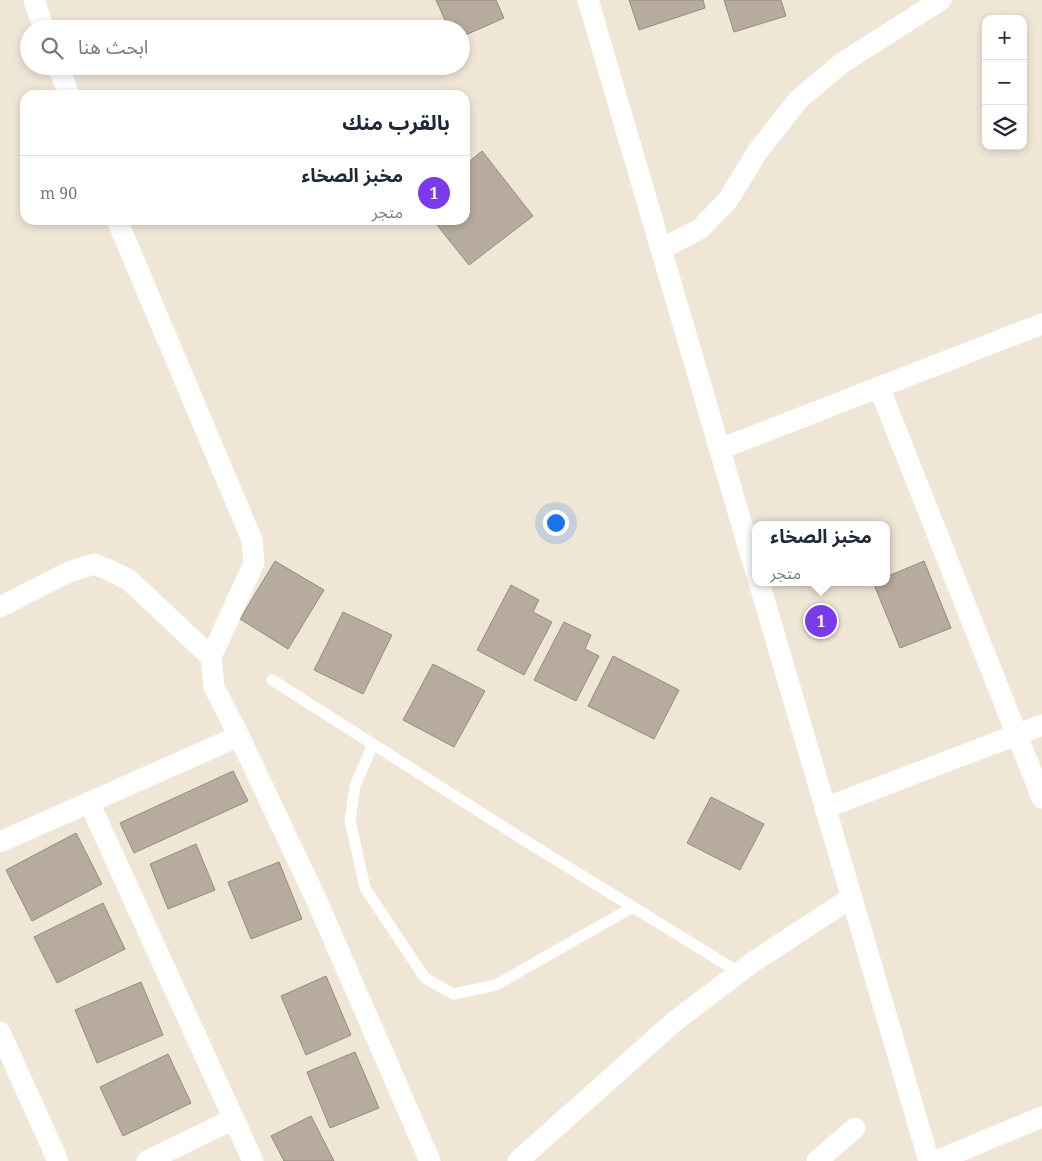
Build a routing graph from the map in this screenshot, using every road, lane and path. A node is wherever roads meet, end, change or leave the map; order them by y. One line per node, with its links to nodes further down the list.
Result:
1 (34, 0): 4 (street)
2 (588, 0): 8 (street)
3 (941, 0): 8 (street)
4 (41, 20)
5 (61, 75): 6 (street)
6 (67, 90)
7 (119, 225): 15 (street)
8 (661, 249): 11 (street)
9 (1042, 324): 10 (street)
10 (880, 387): 11 (street); 18 (street)
11 (720, 449): 12 (street)
12 (752, 559)
13 (760, 586): 23 (street)
14 (0, 607): 15 (street)
15 (212, 657): 19 (street)
16 (272, 680): 20 (lane)
17 (1042, 725): 18 (street)
18 (1018, 734): 21 (street); 23 (street)
19 (239, 736): 22 (street); 37 (street)
20 (373, 744): 26 (lane); 26 (lane)
21 (1042, 798)
22 (89, 802): 24 (street); 31 (street)
23 (825, 808): 25 (street)
24 (0, 842)
25 (852, 898): 27 (street); 39 (street)
26 (633, 907): 27 (lane)
27 (740, 973): 33 (street)
28 (0, 1032): 29 (street)
29 (5, 1057): 34 (street)
30 (1042, 1117): 40 (street)
31 (234, 1119): 35 (street); 36 (street)
32 (855, 1128): 38 (street)
33 (524, 1159)
34 (58, 1161)
35 (147, 1161)
36 (253, 1161)
37 (430, 1161)
38 (817, 1161)
39 (929, 1161)
40 (936, 1161)

